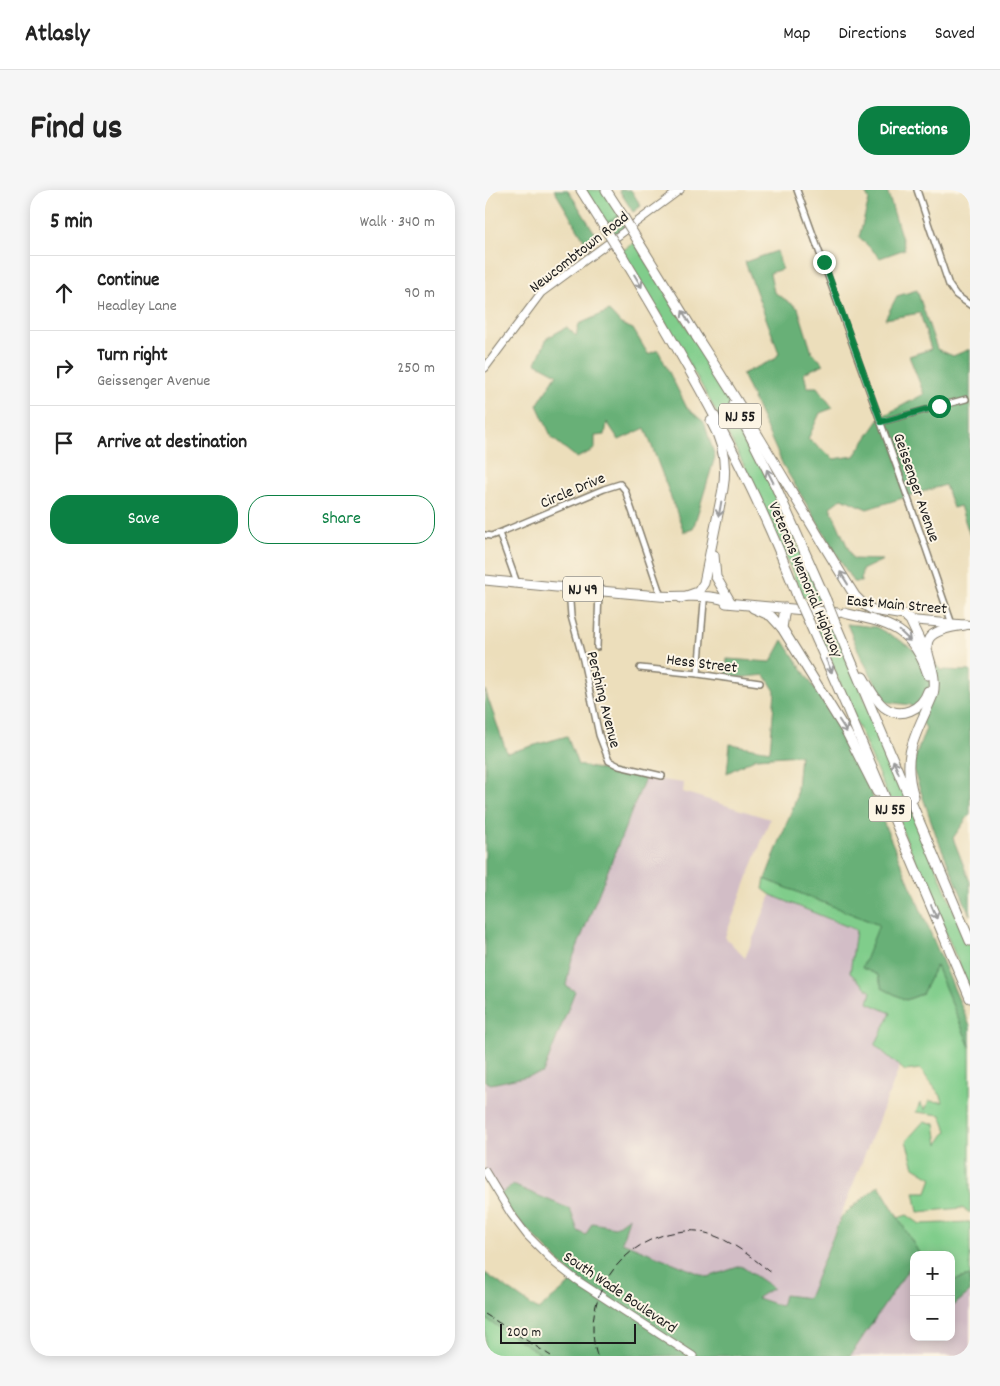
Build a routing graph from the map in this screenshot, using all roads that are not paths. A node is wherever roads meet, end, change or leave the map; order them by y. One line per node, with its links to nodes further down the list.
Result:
1 (581, 190): 8 (highway, Veterans Memorial Highway / NJ 55, one-way to 8, bridge)
2 (607, 190): 7 (highway, Veterans Memorial Highway / NJ 55, one-way to 2, bridge)
3 (680, 190): 9 (main road, Newcombtown Road)
4 (797, 190): 11 (street, Geissenger Avenue)
5 (917, 190): 6 (street)
6 (970, 305)
7 (696, 336): 26 (highway, one-way to 7); 30 (highway, Veterans Memorial Highway / NJ 55, one-way to 7, bridge)
8 (676, 349): 12 (highway, one-way to 12); 38 (highway, Veterans Memorial Highway / NJ 55, one-way to 38, bridge)
9 (485, 368)
10 (966, 399): 11 (street)
11 (881, 422): 27 (street, Geissenger Avenue)
12 (716, 532): 20 (highway); 22 (highway)
13 (499, 533): 14 (street); 16 (street); 19 (street, Circle Drive)
14 (485, 535)
15 (485, 580): 16 (highway, East Main Street / NJ 49)
16 (517, 583): 17 (highway, East Main Street / NJ 49)
17 (569, 588): 18 (highway, East Main Street / NJ 49); 36 (street, Pershing Avenue)
18 (599, 591): 19 (highway, East Main Street / NJ 49); 31 (street, Pershing Avenue)
19 (661, 596): 20 (highway, East Main Street / NJ 49)
20 (681, 598): 21 (highway, East Main Street / NJ 49); 22 (highway, East Main Street / NJ 49)
21 (705, 602): 22 (highway, East Main Street / NJ 49); 34 (street)
22 (731, 603): 23 (highway, East Main Street / NJ 49)
23 (744, 604): 24 (highway, East Main Street / NJ 49); 29 (highway)
24 (785, 608): 25 (highway, East Main Street / NJ 49); 29 (highway)
25 (844, 613): 26 (highway, East Main Street / NJ 49); 30 (highway, one-way to 30)
26 (910, 620): 27 (main road, East Main Street / NJ 49); 32 (highway)
27 (952, 624): 28 (main road, East Main Street / NJ 49)
28 (967, 625): 32 (highway)
29 (782, 628): 38 (highway, one-way to 38)
30 (845, 645): 37 (highway, Veterans Memorial Highway / NJ 55, one-way to 30)
31 (597, 647)
32 (929, 660): 37 (highway)
33 (640, 668): 34 (street, Hess Street)
34 (698, 674): 35 (street, Hess Street)
35 (760, 683)
36 (662, 776)
37 (946, 884): 39 (highway, Veterans Memorial Highway / NJ 55)
38 (924, 890): 40 (highway, Veterans Memorial Highway / NJ 55, one-way to 40)
39 (970, 941)
40 (970, 998)
41 (485, 1171): 42 (main road, South Wade Boulevard)
42 (693, 1356)

